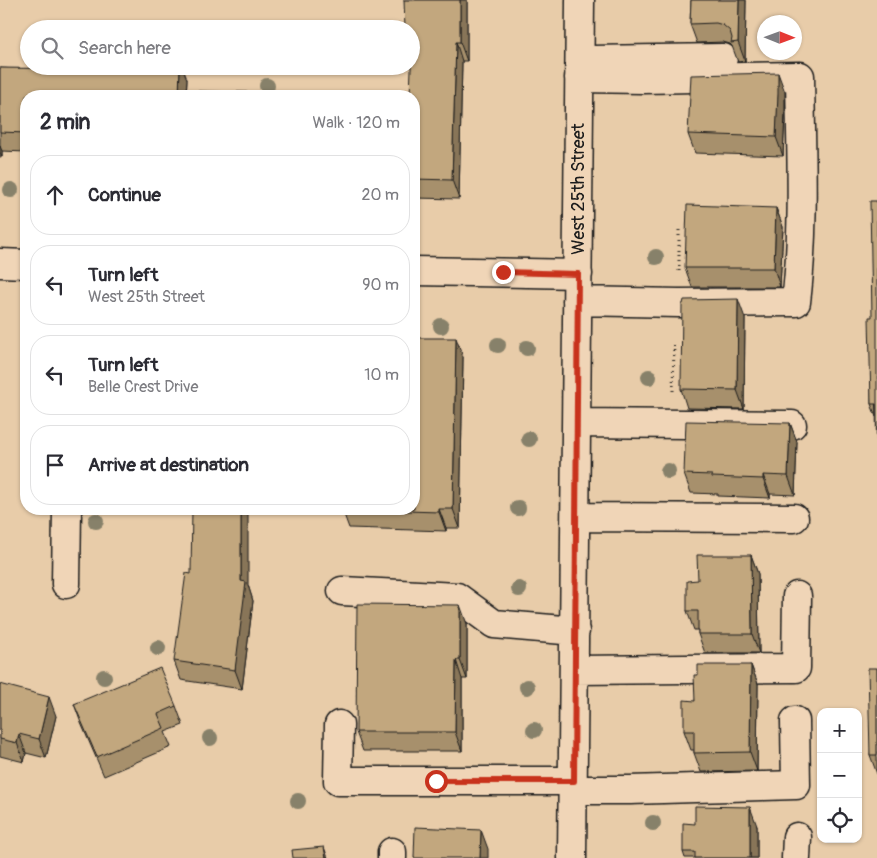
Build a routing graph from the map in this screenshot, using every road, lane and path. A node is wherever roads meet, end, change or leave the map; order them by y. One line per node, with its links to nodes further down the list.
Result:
1 (580, 0): 3 (street, West 25th Street)
2 (752, 58): 3 (street)
3 (579, 69): 9 (street, West 25th Street); 10 (street)
4 (679, 226): 8 (path)
5 (0, 263): 6 (street)
6 (20, 264)
7 (420, 271): 9 (street)
8 (679, 272)
9 (578, 274): 10 (street, West 25th Street)
10 (578, 301): 13 (street, West 25th Street)
11 (674, 344): 12 (path)
12 (673, 399)
13 (576, 423): 14 (street); 16 (street, West 25th Street)
14 (792, 425)
15 (67, 515): 18 (street)
16 (576, 517): 17 (street); 21 (street, West 25th Street)
17 (794, 518)
18 (66, 584)
19 (342, 591): 21 (street)
20 (797, 596): 22 (street)
21 (575, 631): 22 (street, West 25th Street)
22 (574, 670): 25 (street, West 25th Street)
23 (795, 721): 25 (street)
24 (339, 725): 25 (street)
25 (573, 785): 26 (street, West 25th Street)
26 (572, 858)

